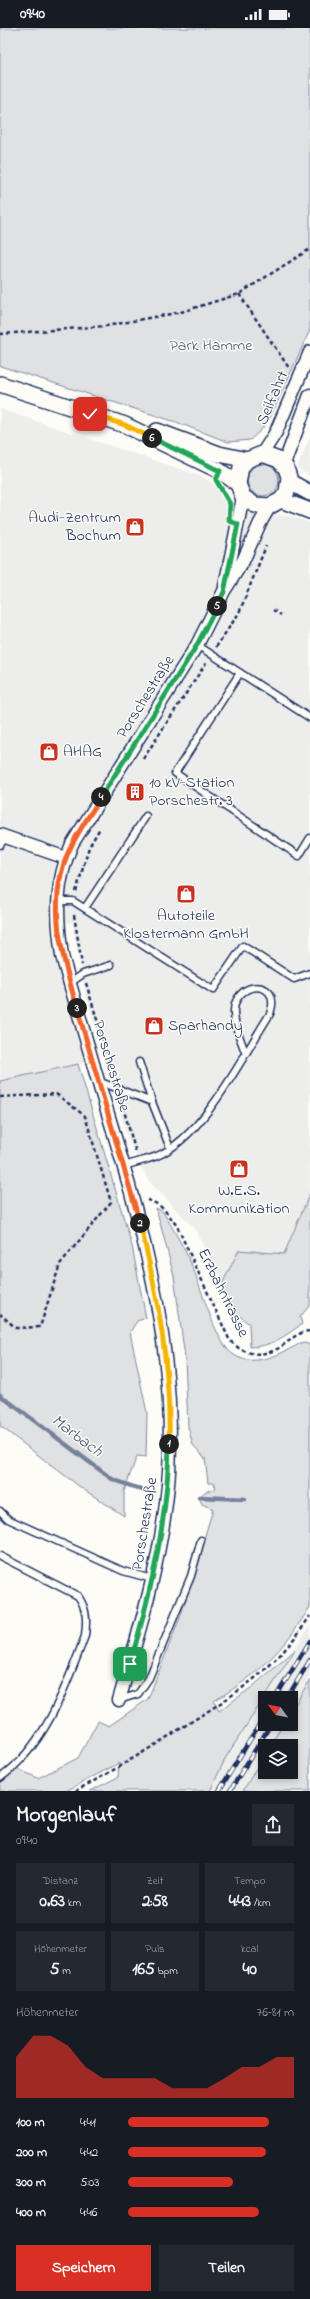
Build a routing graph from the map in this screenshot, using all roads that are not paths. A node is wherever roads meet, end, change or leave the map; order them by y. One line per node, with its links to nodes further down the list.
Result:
1 (310, 352): 5 (street, Seilfahrt)
2 (0, 384): 4 (street)
3 (310, 395): 7 (street, Seilfahrt)
4 (125, 425): 6 (street); 9 (street)
5 (262, 454): 6 (street); 7 (street)
6 (247, 460): 9 (street)
7 (284, 464): 8 (street)
8 (290, 482): 10 (street); 11 (street)
9 (240, 490): 11 (street); 13 (street, Porschestraße)
10 (310, 493)
11 (276, 503): 12 (street); 13 (street, Porschestraße)
12 (310, 511)
13 (224, 592): 14 (street, Porschestraße)
14 (197, 645): 15 (lane); 20 (street, Porschestraße)
15 (240, 673): 16 (lane); 18 (lane)
16 (310, 718)
17 (146, 816): 22 (lane)
18 (310, 838)
19 (2, 839): 20 (street)
20 (66, 858): 21 (street, Porschestraße)
21 (58, 901): 22 (lane); 25 (street, Porschestraße)
22 (85, 908): 24 (lane)
23 (110, 965): 25 (lane)
24 (310, 973)
25 (70, 983): 28 (street, Porschestraße)
26 (245, 1052): 26 (lane); 30 (lane)
27 (139, 1062): 29 (lane)
28 (98, 1081): 29 (lane); 31 (street, Porschestraße)
29 (152, 1102): 30 (lane)
30 (170, 1148): 31 (lane)
31 (125, 1166): 37 (street, Porschestraße)
32 (0, 1511): 34 (lane)
33 (0, 1515): 34 (lane)
34 (8, 1519): 37 (lane)
35 (201, 1540): 38 (lane, Porschestraße)
36 (0, 1556): 39 (lane)
37 (152, 1579): 38 (street, Porschestraße)
38 (119, 1700)
39 (0, 1778)

